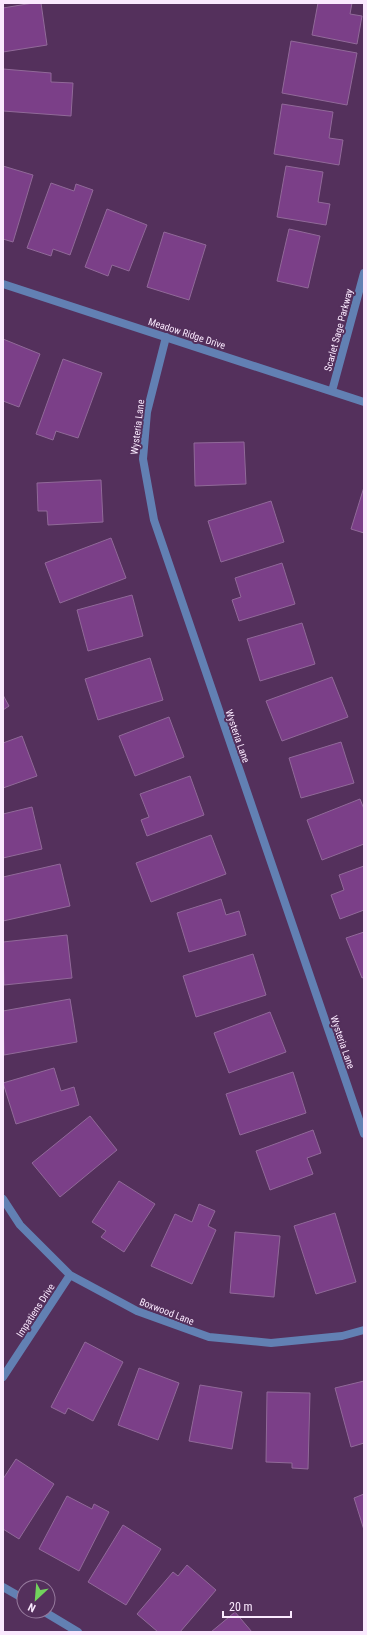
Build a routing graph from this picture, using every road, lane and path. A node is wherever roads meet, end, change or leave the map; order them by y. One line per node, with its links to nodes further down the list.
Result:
1 (364, 273): 4 (street, Scarlet Sage Parkway)
2 (3, 284): 3 (street, Meadow Ridge Drive)
3 (166, 337): 4 (street, Meadow Ridge Drive); 6 (street, Wysteria Lane)
4 (332, 391): 5 (street, Meadow Ridge Drive)
5 (364, 402)
6 (364, 1134)
7 (3, 1199): 8 (street, Boxwood Lane)
8 (70, 1275): 9 (street, Boxwood Lane); 10 (street, Impatiens Drive)
9 (364, 1330)
10 (3, 1377)
11 (3, 1587): 12 (street)
12 (16, 1594)
13 (56, 1619): 14 (street)
14 (78, 1632)

